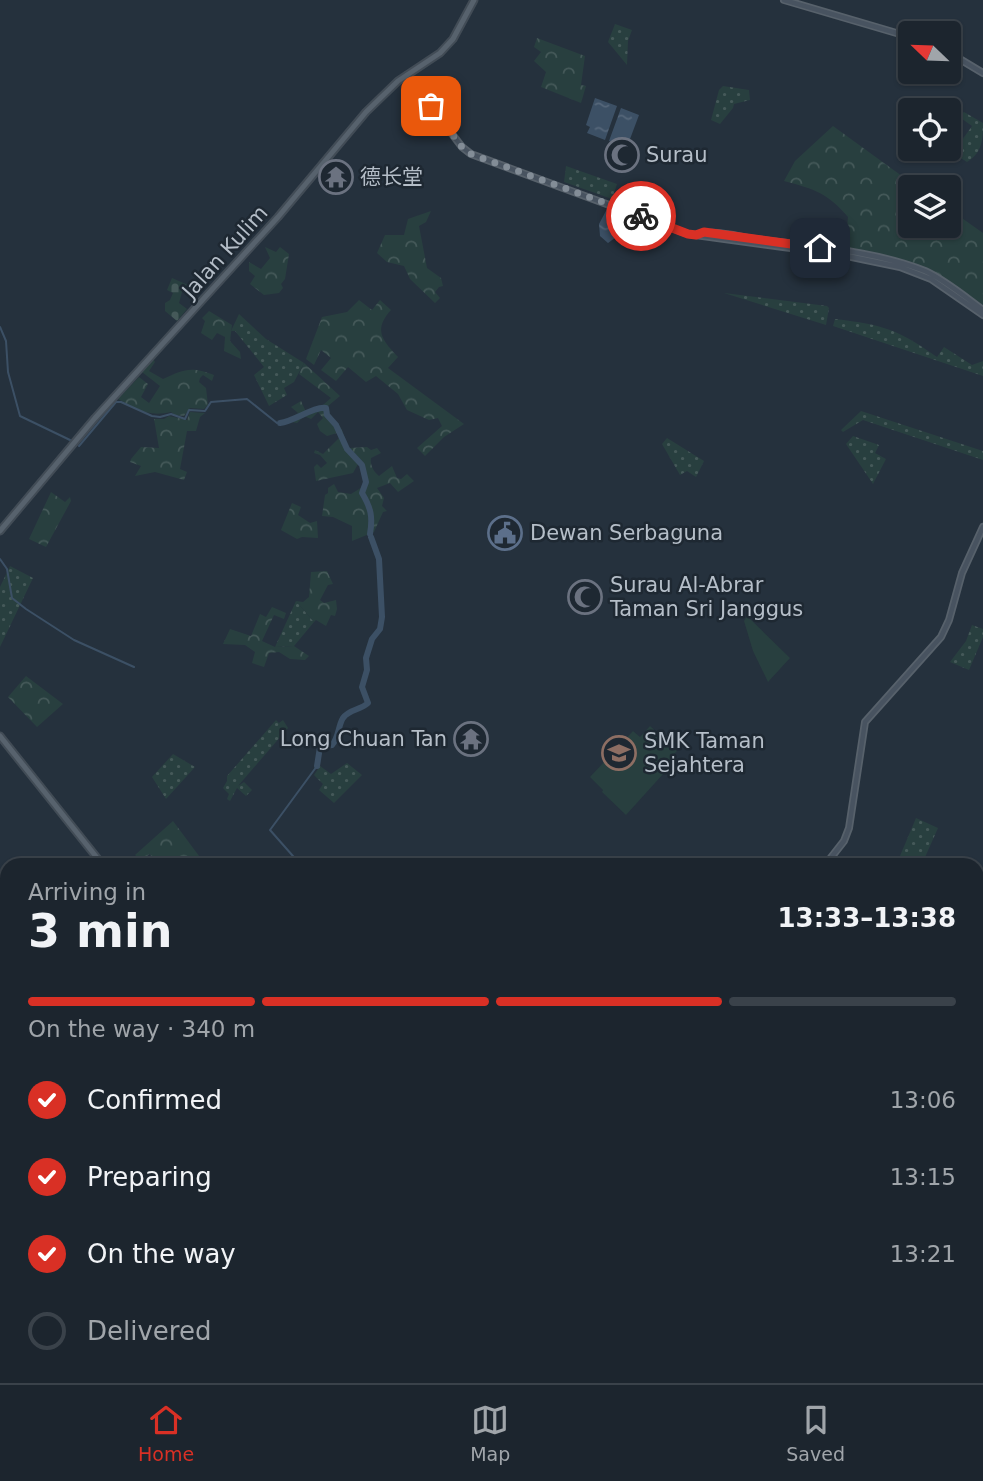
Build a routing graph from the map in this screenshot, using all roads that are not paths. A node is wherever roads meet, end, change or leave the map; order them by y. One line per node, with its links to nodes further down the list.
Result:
1 (474, 0): 6 (main road, Jalan Kulim)
2 (784, 0): 3 (street)
3 (898, 33)
4 (961, 60): 5 (street)
5 (983, 73)
6 (407, 75): 7 (street); 9 (main road, Jalan Kulim)
7 (983, 312)
8 (983, 527): 12 (street)
9 (0, 531)
10 (0, 736): 11 (main road)
11 (97, 858)
12 (831, 858)

